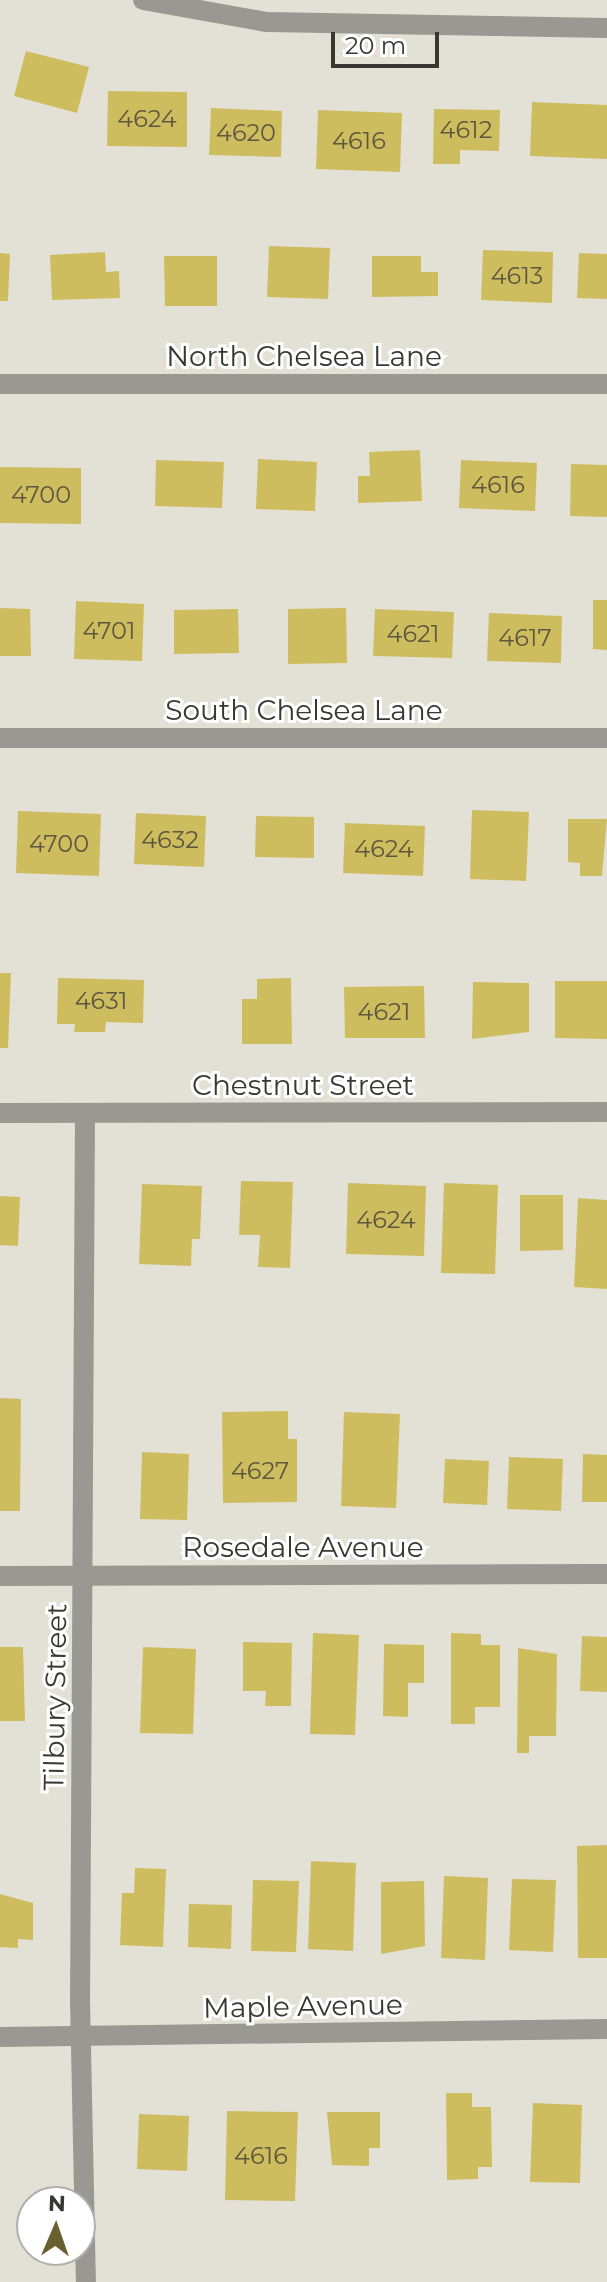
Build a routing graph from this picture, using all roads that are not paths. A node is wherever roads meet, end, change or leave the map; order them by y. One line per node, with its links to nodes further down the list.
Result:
1 (143, 0): 2 (street)
2 (607, 28)
3 (0, 384): 4 (street, North Chelsea Lane)
4 (607, 384)
5 (0, 738): 6 (street, South Chelsea Lane)
6 (607, 738)
7 (607, 1112): 9 (street, Chestnut Street)
8 (0, 1113): 9 (street, Chestnut Street)
9 (85, 1113): 11 (street, Tilbury Street)
10 (607, 1574): 11 (street, Rosedale Avenue)
11 (84, 1575): 12 (street, Rosedale Avenue); 15 (street, Tilbury Street)
12 (0, 1576)
13 (607, 2029): 15 (street, Maple Avenue)
14 (0, 2037): 15 (street, Maple Avenue)
15 (82, 2037): 16 (street, Tilbury Street)
16 (86, 2282)

